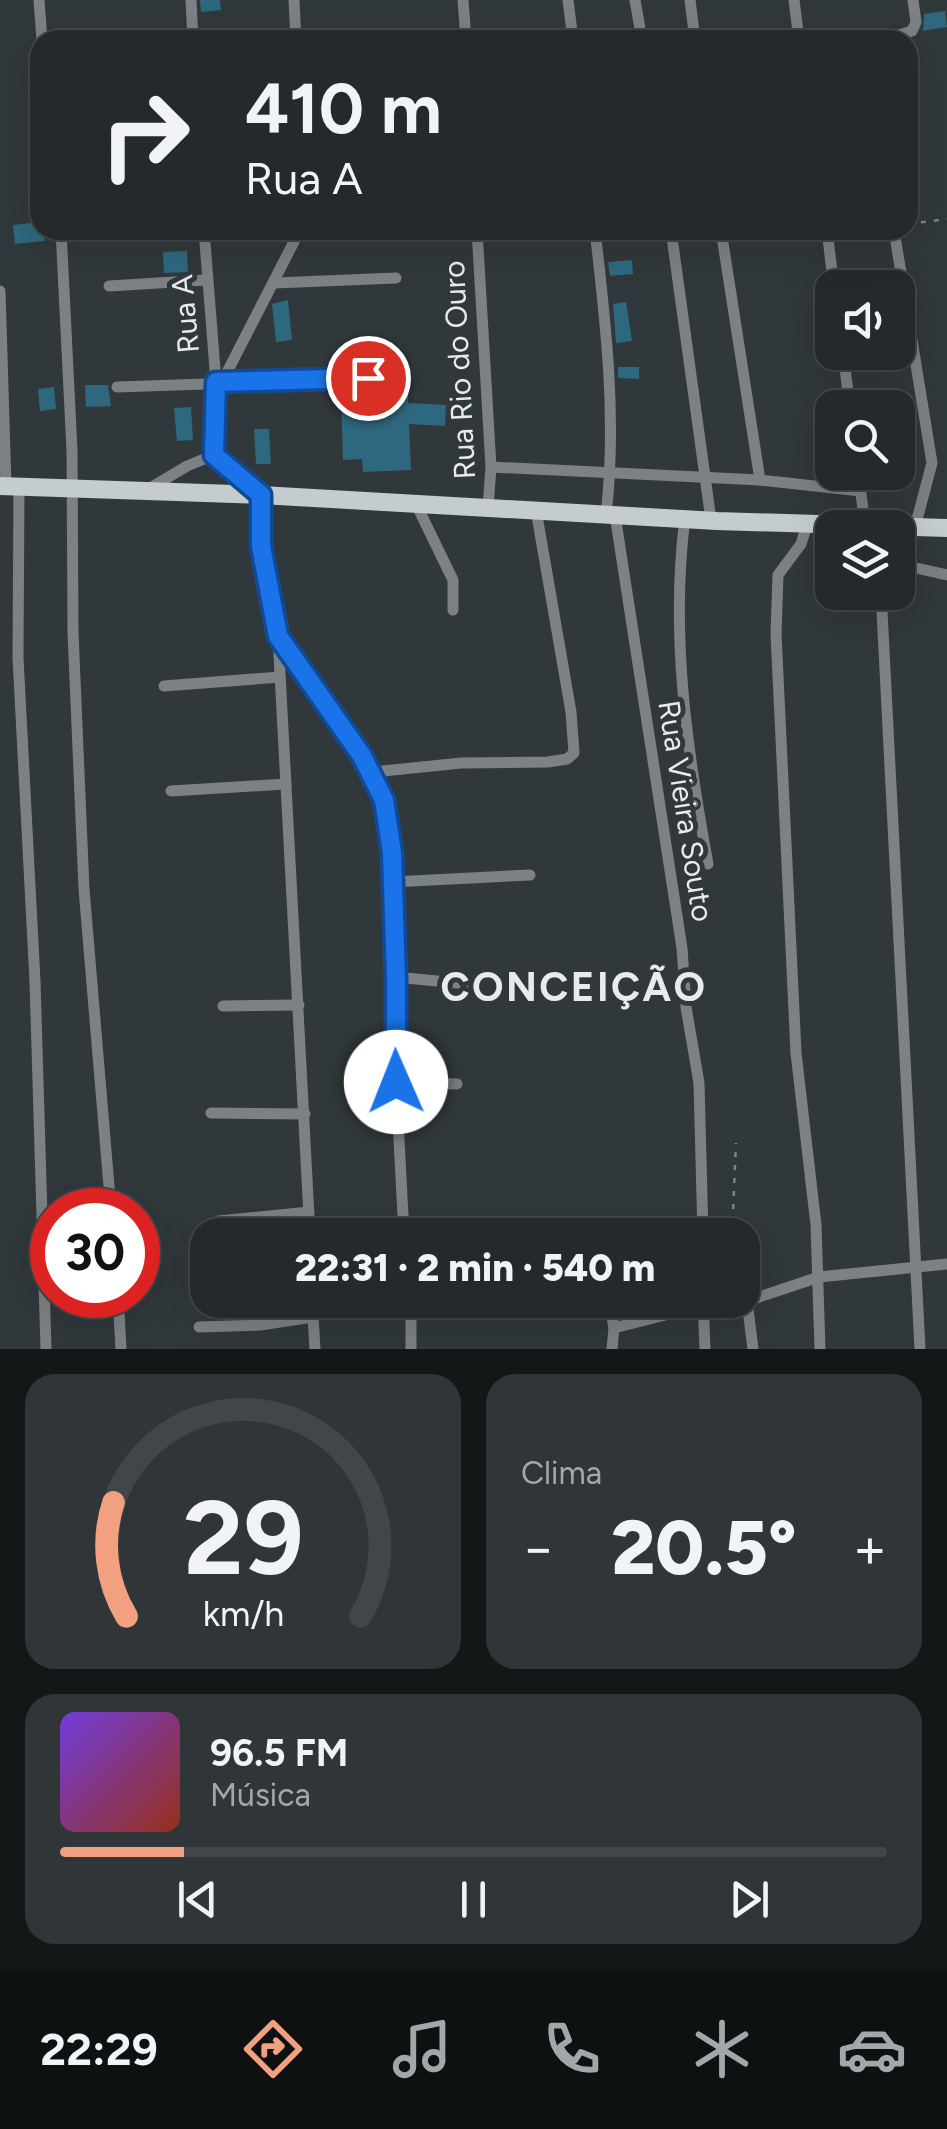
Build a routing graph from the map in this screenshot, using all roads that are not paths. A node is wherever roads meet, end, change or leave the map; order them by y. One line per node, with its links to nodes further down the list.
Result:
1 (38, 0): 10 (street)
2 (191, 0): 11 (street)
3 (294, 0): 12 (street)
4 (463, 0): 13 (street)
5 (568, 0): 14 (street)
6 (636, 0): 15 (street)
7 (690, 0): 16 (street)
8 (794, 0): 17 (street)
9 (913, 0): 18 (street)
10 (41, 30)
11 (192, 30)
12 (296, 30)
13 (465, 30)
14 (572, 30)
15 (640, 30)
16 (694, 30)
17 (798, 30)
18 (913, 30)
19 (60, 240): 43 (street)
20 (205, 240): 30 (street, Rua A)
21 (295, 240): 31 (street)
22 (478, 240): 38 (street, Rua Rio do Ouro)
23 (596, 240): 39 (street, Rua Vieira Souto)
24 (672, 240): 40 (street)
25 (723, 240): 41 (street)
26 (827, 240): 28 (street)
27 (896, 240): 56 (street)
28 (832, 270)
29 (396, 278): 31 (street)
30 (207, 280): 32 (street); 35 (street, Rua A)
31 (274, 283): 35 (street)
32 (108, 286)
33 (0, 291): 42 (street)
34 (404, 377): 35 (street)
35 (219, 382): 36 (street); 37 (street, Rua A)
36 (117, 387)
37 (214, 455): 45 (street); 46 (street)
38 (491, 467): 39 (street); 48 (street, Rua Rio do Ouro)
39 (611, 472): 40 (street); 51 (street, Rua Vieira Souto)
40 (708, 479): 41 (street); 53 (street)
41 (760, 480): 44 (street)
42 (8, 487): 43 (main road); 79 (street)
43 (72, 490): 45 (main road); 80 (street)
44 (861, 491): 50 (street)
45 (142, 493): 46 (main road)
46 (261, 495): 47 (main road); 62 (street)
47 (417, 506): 48 (main road); 60 (street)
48 (488, 508): 49 (main road)
49 (536, 510): 51 (main road); 65 (street)
50 (869, 510)
51 (610, 515): 52 (main road); 85 (street, Rua Vieira Souto)
52 (685, 518): 53 (main road); 68 (street)
53 (711, 520): 54 (main road)
54 (808, 522): 55 (main road); 88 (street)
55 (815, 522)
56 (915, 527): 57 (main road)
57 (947, 528)
58 (915, 568): 59 (street)
59 (947, 575)
60 (453, 610)
61 (882, 610): 87 (street)
62 (278, 636): 63 (street); 65 (street)
63 (280, 677): 64 (street); 66 (street)
64 (164, 686)
65 (373, 772): 70 (street)
66 (286, 784): 67 (street); 74 (street)
67 (170, 790)
68 (708, 864)
69 (530, 875): 70 (street)
70 (392, 882): 71 (street)
71 (396, 978): 72 (street); 75 (street)
72 (468, 984)
73 (224, 1006): 74 (street)
74 (299, 1006): 78 (street)
75 (396, 1082): 76 (street); 84 (street)
76 (457, 1084)
77 (212, 1113): 78 (street)
78 (305, 1114): 81 (street)
79 (45, 1188)
80 (109, 1188)
81 (309, 1212): 82 (street); 83 (street)
82 (242, 1218)
83 (309, 1218)
84 (403, 1218)
85 (702, 1218)
86 (947, 1264): 87 (street)
87 (914, 1268): 88 (street); 109 (street)
88 (819, 1277): 89 (street); 108 (street)
89 (760, 1296)
90 (47, 1318): 101 (street)
91 (119, 1318): 102 (street)
92 (306, 1318): 99 (street)
93 (313, 1318): 103 (street)
94 (411, 1318): 104 (street)
95 (612, 1318): 100 (street)
96 (653, 1318): 100 (street)
97 (704, 1318): 106 (street)
98 (750, 1318): 107 (street)
99 (200, 1327)
100 (614, 1328): 105 (street)
101 (46, 1349)
102 (121, 1349)
103 (315, 1349)
104 (412, 1349)
105 (612, 1349)
106 (706, 1349)
107 (754, 1349)
108 (820, 1349)
109 (920, 1349)

